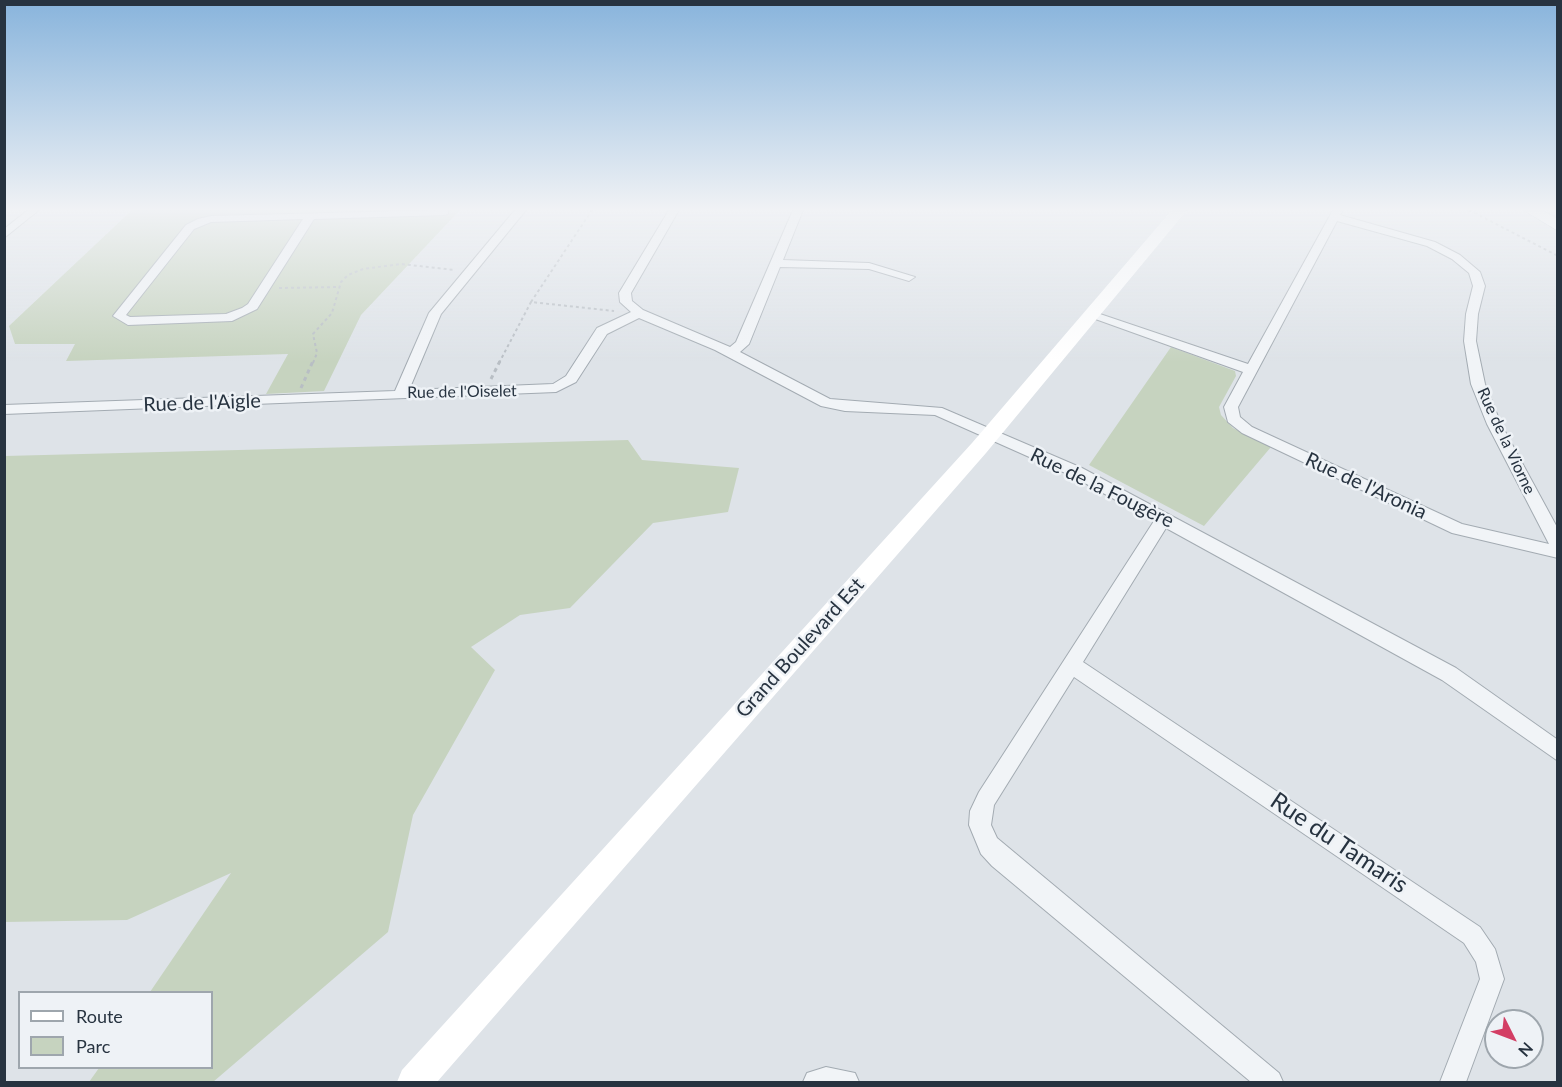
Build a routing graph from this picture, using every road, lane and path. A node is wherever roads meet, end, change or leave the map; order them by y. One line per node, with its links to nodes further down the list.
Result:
1 (165, 261): 13 (street)
2 (282, 261): 13 (street)
3 (478, 261): 10 (street, Rue de l'Oiselet)
4 (558, 261): 14 (path)
5 (645, 261): 15 (street)
6 (1138, 261): 16 (street, Grand Boulevard Est)
7 (1311, 261): 18 (street, Rue de l'Aronia)
8 (1460, 261): 25 (street, Rue de la Viorne)
9 (777, 263): 11 (street); 17 (street)
10 (469, 272): 12 (path); 20 (street, Rue de l'Oiselet)
11 (909, 277)
12 (340, 287): 13 (path); 21 (path)
13 (264, 289)
14 (531, 302): 15 (path); 19 (path)
15 (639, 313): 17 (street, Rue de la Fougère); 19 (street, Rue de l'Oiselet)
16 (1093, 316): 18 (street); 23 (street, Grand Boulevard Est)
17 (731, 353): 23 (street, Rue de la Fougère)
18 (1251, 370): 26 (street, Rue de l'Aronia)
19 (484, 392): 20 (street, Rue de l'Oiselet)
20 (400, 395): 21 (street, Rue de l'Aigle)
21 (296, 399): 22 (street, Rue de l'Aigle)
22 (4, 410)
23 (990, 434): 24 (street, Rue de la Fougère); 29 (street, Grand Boulevard Est)
24 (1164, 518): 27 (street); 28 (street, Rue de la Fougère)
25 (1557, 545)
26 (1557, 552)
27 (1070, 664): 32 (street); 33 (street, Rue du Tamaris)
28 (1557, 752)
29 (414, 1083)
30 (816, 1083): 31 (street)
31 (846, 1083)
32 (1270, 1083)
33 (1453, 1083)

